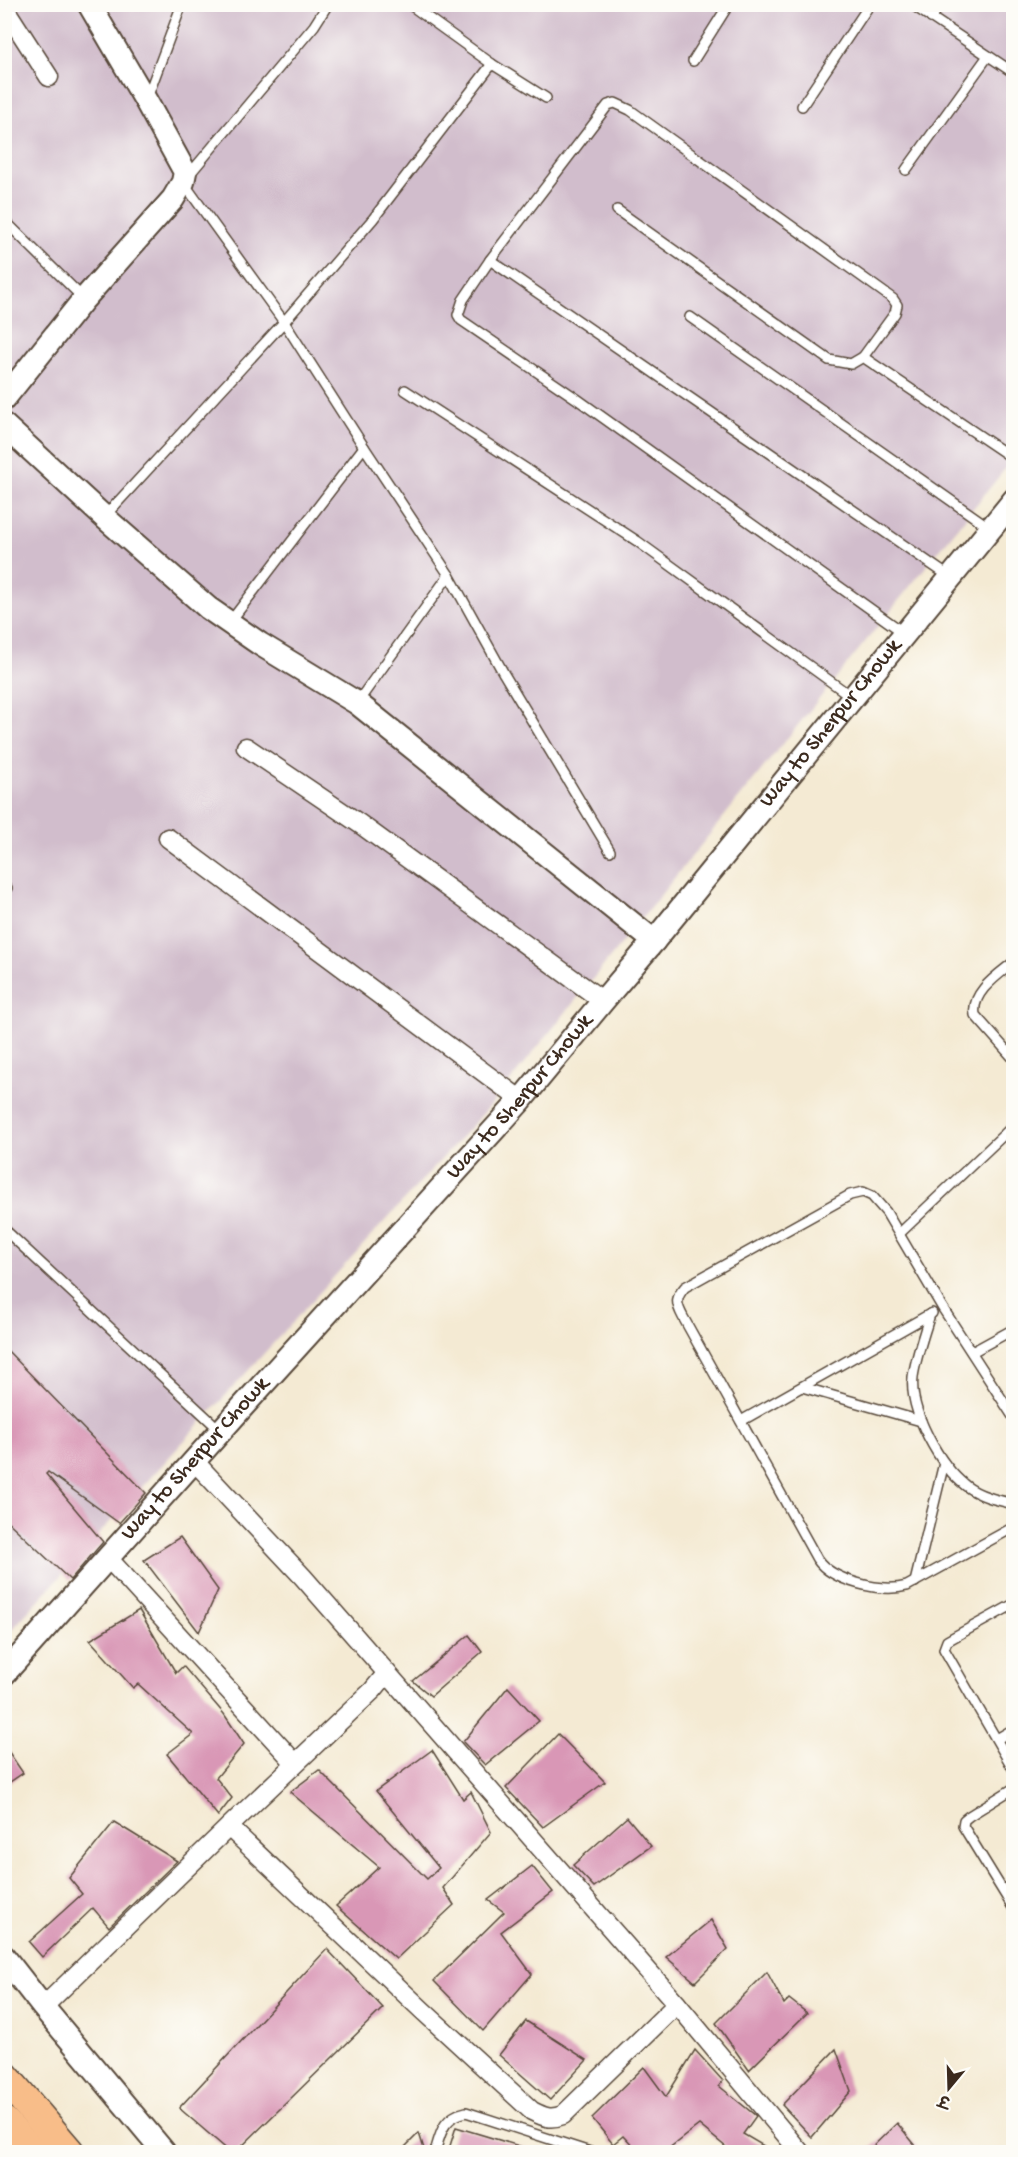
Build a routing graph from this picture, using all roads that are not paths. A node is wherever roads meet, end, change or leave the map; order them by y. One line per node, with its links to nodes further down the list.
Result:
1 (89, 4): 17 (street)
2 (182, 4): 17 (lane)
3 (328, 4): 20 (lane)
4 (409, 4): 13 (lane)
5 (729, 4): 12 (lane)
6 (870, 4): 18 (lane)
7 (911, 4): 10 (lane)
8 (941, 4): 10 (lane)
9 (4, 7): 15 (street)
10 (931, 18): 11 (lane)
11 (988, 56): 14 (lane); 19 (lane)
12 (693, 61)
13 (492, 64): 16 (lane); 26 (lane)
14 (1014, 73)
15 (49, 76)
16 (546, 98)
17 (146, 101): 20 (street)
18 (801, 106)
19 (906, 170)
20 (183, 182): 24 (street); 26 (lane)
21 (617, 210): 27 (lane)
22 (4, 220): 24 (lane)
23 (490, 260): 27 (lane); 37 (lane); 39 (lane)
24 (84, 299): 29 (street)
25 (690, 317): 35 (lane)
26 (284, 322): 31 (lane); 34 (lane)
27 (863, 357): 32 (lane)
28 (405, 390): 40 (lane)
29 (4, 399)
30 (4, 425): 34 (street)
31 (364, 447): 36 (lane); 38 (lane)
32 (1014, 459)
33 (1014, 500): 35 (street, Way to Sherpur Chowk)
34 (104, 517): 38 (street)
35 (990, 528): 37 (street, Way to Sherpur Chowk)
36 (449, 575): 41 (lane); 44 (lane)
37 (950, 578): 39 (street, Way to Sherpur Chowk)
38 (228, 624): 41 (street)
39 (904, 633): 40 (street, Way to Sherpur Chowk)
40 (852, 697): 45 (street, Way to Sherpur Chowk)
41 (357, 703): 45 (street)
42 (246, 747): 47 (street)
43 (168, 838): 49 (street)
44 (609, 851)
45 (654, 941): 47 (street, Way to Sherpur Chowk)
46 (1014, 962): 48 (lane)
47 (603, 1000): 49 (street, Way to Sherpur Chowk)
48 (1014, 1059)
49 (522, 1100): 61 (street, Way to Sherpur Chowk)
50 (1014, 1125): 52 (lane)
51 (4, 1229): 61 (lane)
52 (900, 1233): 53 (lane); 59 (lane)
53 (942, 1307): 54 (lane); 56 (lane)
54 (930, 1314): 57 (lane); 60 (lane)
55 (1014, 1329): 56 (lane)
56 (972, 1352): 58 (lane)
57 (802, 1387): 59 (lane); 60 (lane)
58 (1014, 1418)
59 (741, 1421): 67 (lane)
60 (921, 1421): 63 (lane)
61 (221, 1431): 62 (street, Way to Sherpur Chowk)
62 (194, 1461): 66 (street, Way to Sherpur Chowk); 69 (street)
63 (944, 1463): 64 (lane); 67 (lane)
64 (1014, 1504)
65 (1014, 1527): 67 (lane)
66 (108, 1558): 70 (street, Way to Sherpur Chowk); 73 (street)
67 (915, 1582)
68 (1014, 1604): 72 (lane)
69 (387, 1673): 73 (street); 79 (street)
70 (4, 1674)
71 (1014, 1729): 72 (lane)
72 (997, 1738): 74 (lane)
73 (295, 1763): 76 (street)
74 (1014, 1770)
75 (1014, 1788): 77 (lane)
76 (229, 1827): 79 (street); 80 (street)
77 (1014, 1909)
78 (4, 1957): 80 (street)
79 (677, 2004): 88 (street)
80 (43, 2007): 85 (street)
81 (4, 2076): 84 (highway)
82 (4, 2122): 83 (highway)
83 (31, 2152)
84 (69, 2152)
85 (164, 2152)
86 (435, 2152): 87 (lane)
87 (590, 2152)
88 (800, 2152)

